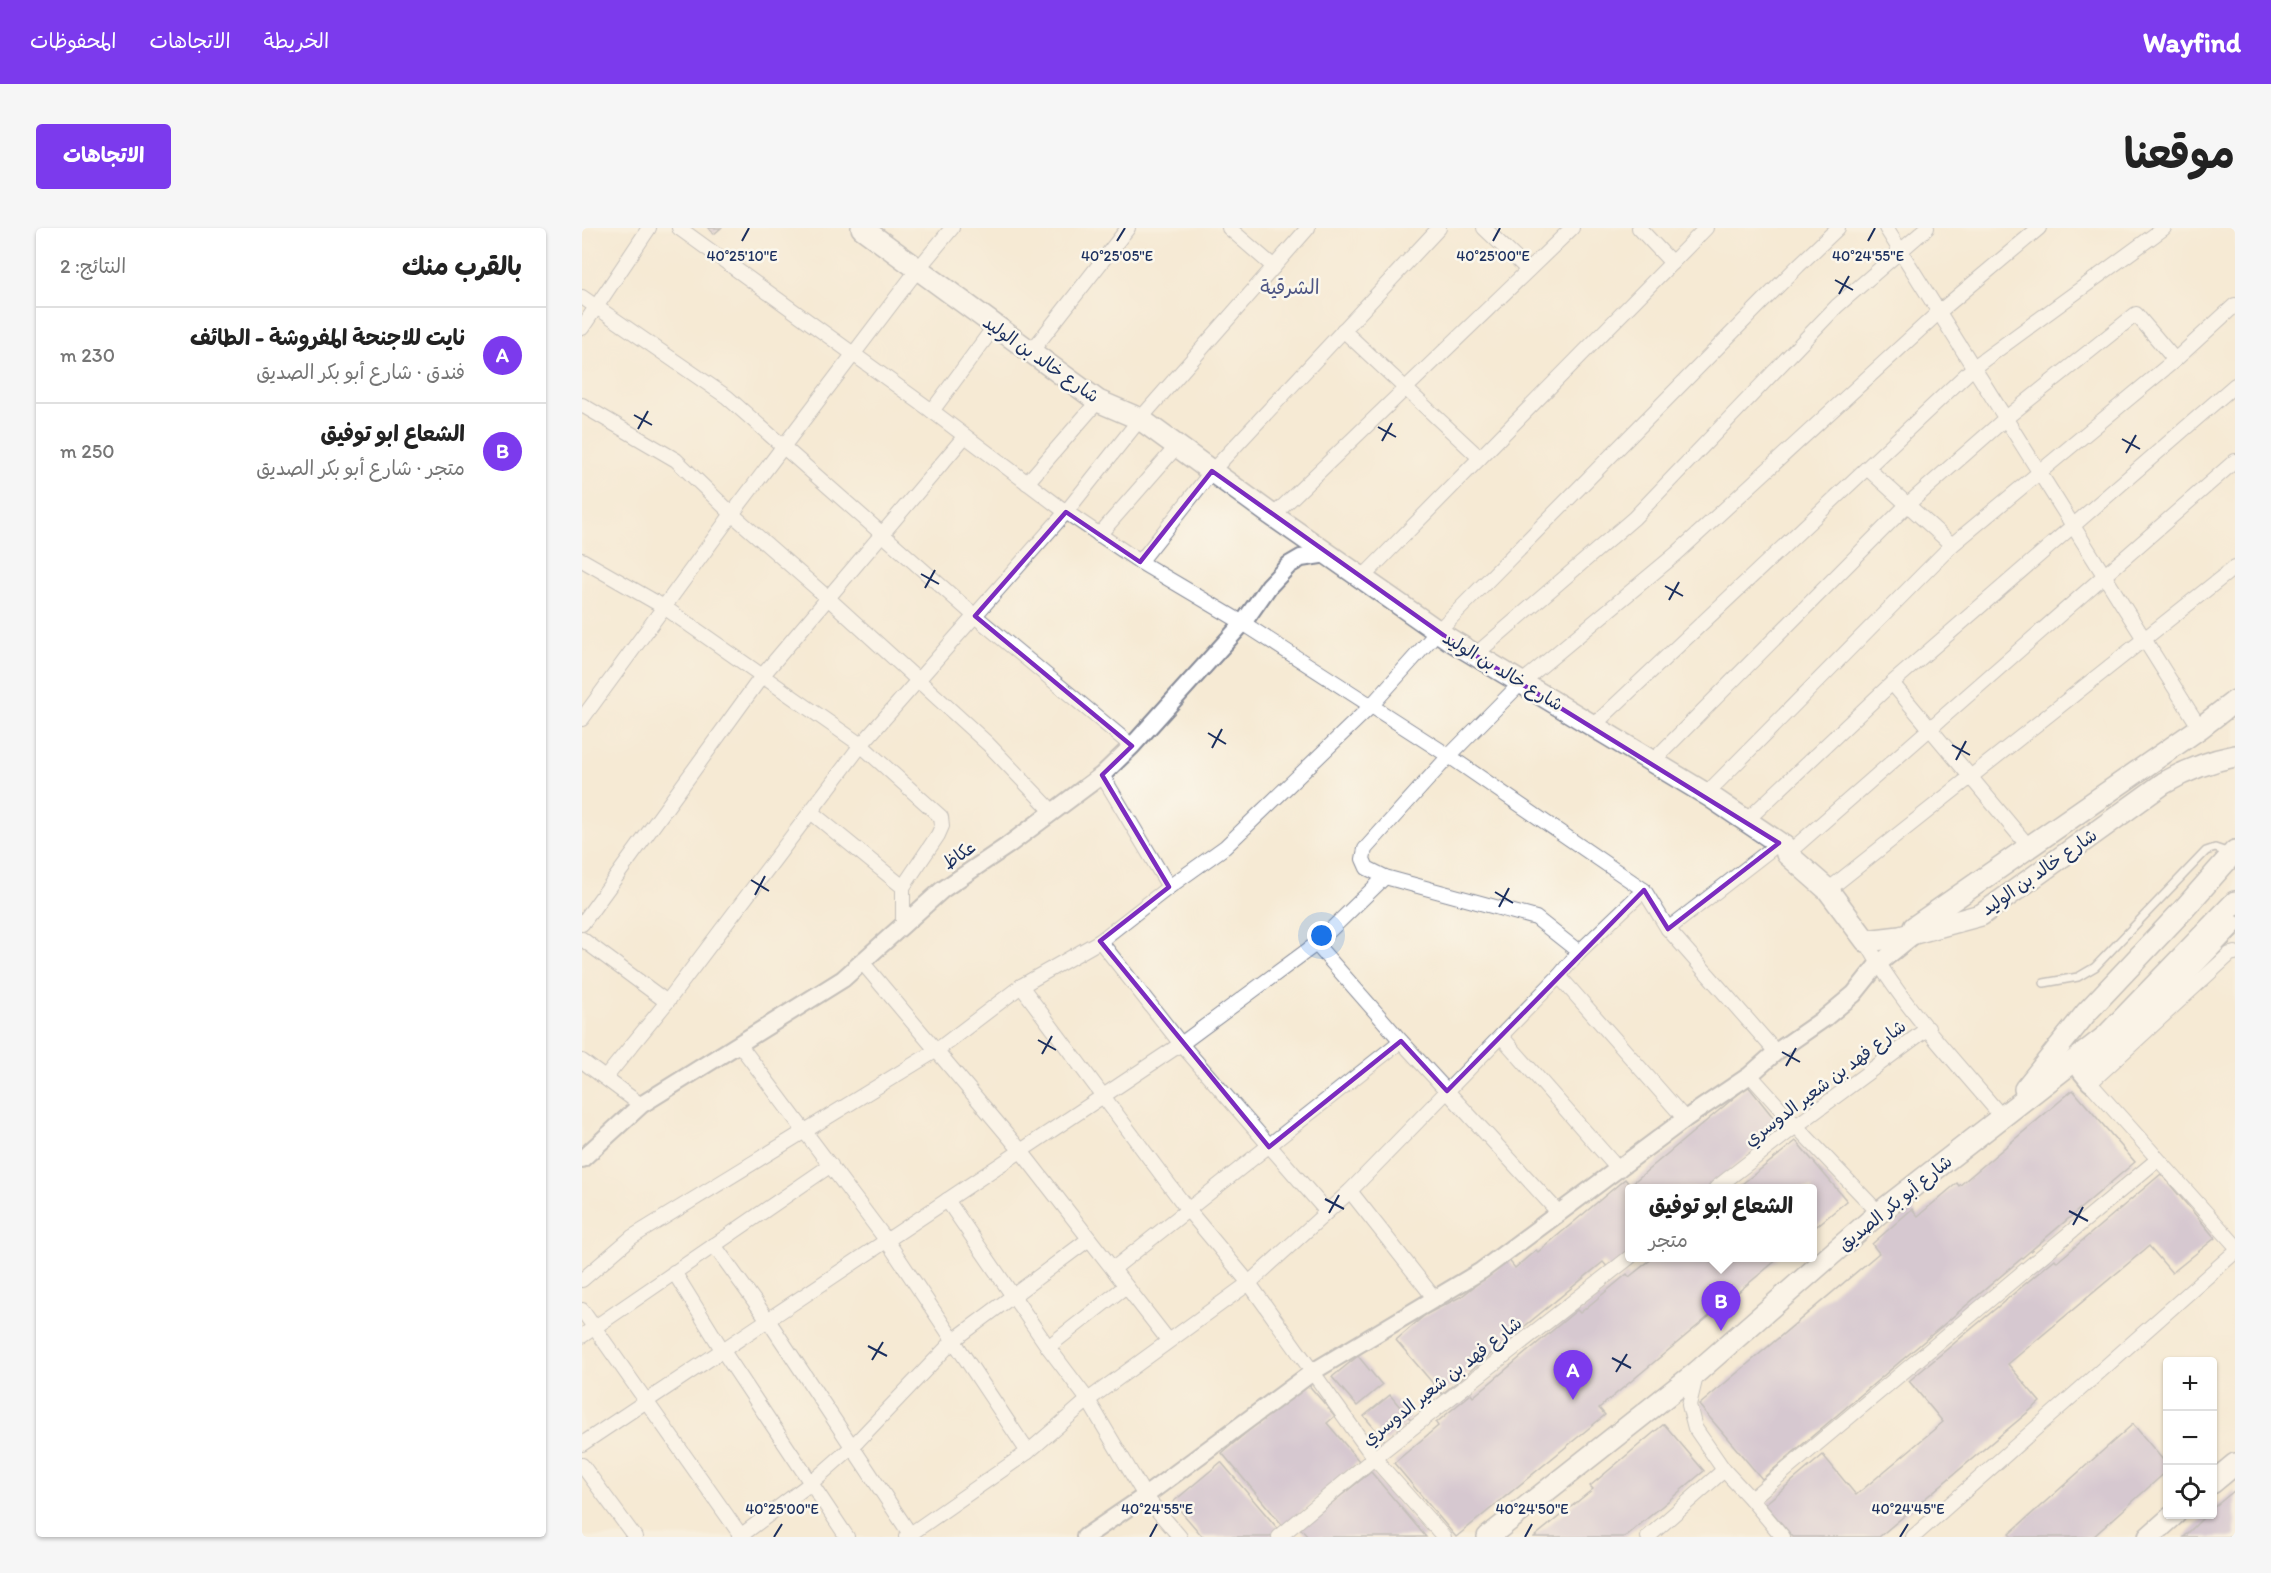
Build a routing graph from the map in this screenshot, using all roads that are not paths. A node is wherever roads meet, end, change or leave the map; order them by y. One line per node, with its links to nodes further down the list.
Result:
1 (649, 228): 25 (street)
2 (678, 228): 31 (street)
3 (862, 228): 21 (main road, شارع خالد بن الوليد)
4 (952, 228): 21 (street)
5 (1128, 228): 30 (street)
6 (1229, 228): 20 (street)
7 (1308, 228): 20 (street)
8 (1438, 228): 29 (street)
9 (1484, 228): 22 (street)
10 (1572, 228): 22 (street)
11 (1639, 228): 19 (street)
12 (1706, 228): 19 (street)
13 (1838, 228): 68 (street)
14 (1886, 228): 18 (street)
15 (1927, 228): 18 (street)
16 (2039, 228): 26 (street)
17 (2164, 228): 33 (street)
18 (1900, 250): 26 (street); 70 (street)
19 (1672, 262): 44 (street)
20 (1274, 267): 40 (street)
21 (918, 269): 28 (main road, شارع خالد بن الوليد); 31 (street)
22 (1528, 270): 35 (street)
23 (582, 297): 25 (street)
24 (2235, 305): 32 (street)
25 (597, 307): 27 (street); 43 (street)
26 (1939, 312): 33 (street); 73 (street)
27 (582, 327)
28 (994, 327): 30 (main road, شارع خالد بن الوليد); 38 (street)
29 (1343, 330): 35 (street); 47 (street)
30 (1031, 352): 36 (main road, شارع خالد بن الوليد)
31 (854, 355): 38 (street); 43 (street)
32 (2175, 360): 39 (street); 48 (street)
33 (1974, 367): 39 (street); 46 (street)
34 (2235, 385): 54 (street)
35 (1406, 388): 44 (street); 53 (street)
36 (1098, 401): 40 (main road, شارع خالد بن الوليد); 49 (street)
37 (582, 405): 52 (street)
38 (932, 411): 41 (street)
39 (2007, 418): 48 (street); 50 (street)
40 (1140, 419): 42 (main road, شارع خالد بن الوليد); 51 (street)
41 (965, 436): 49 (street); 55 (street)
42 (1177, 446): 47 (main road, شارع خالد بن الوليد); 56 (street)
43 (783, 447): 52 (street); 55 (street)
44 (1480, 458): 63 (street)
45 (2235, 461): 62 (street)
46 (1867, 468): 50 (street); 78 (street)
47 (1212, 471): 53 (main road, شارع خالد بن الوليد); 60 (street)
48 (2041, 472): 54 (street); 57 (street)
49 (1026, 483): 51 (street)
50 (1907, 505): 57 (street); 85 (street)
51 (1066, 512): 56 (street); 66 (street)
52 (732, 514): 64 (street); 65 (street)
53 (1273, 516): 58 (main road, شارع خالد بن الوليد)
54 (2074, 526): 62 (street); 74 (street)
55 (882, 535): 64 (street); 66 (street)
56 (1099, 535): 60 (street)
57 (1952, 545): 88 (street)
58 (1328, 554): 63 (main road, شارع خالد بن الوليد); 67 (street, عكاظ)
59 (582, 560): 65 (street)
60 (1140, 562): 67 (street)
61 (2235, 567): 69 (street)
62 (2105, 574): 69 (street); 79 (street)
63 (1362, 578): 68 (main road, شارع خالد بن الوليد)
64 (829, 598): 71 (street); 72 (street)
65 (664, 607): 71 (street); 77 (street)
66 (975, 616): 72 (street); 82 (street)
67 (1243, 623): 76 (street); 82 (street, عكاظ)
68 (1438, 631): 70 (main road, شارع خالد بن الوليد); 76 (street)
69 (2145, 637): 80 (street); 87 (street)
70 (1475, 655): 73 (main road, شارع خالد بن الوليد)
71 (762, 676): 81 (street); 101 (street)
72 (919, 680): 81 (street); 89 (street)
73 (1521, 683): 78 (main road, شارع خالد بن الوليد); 83 (street)
74 (1892, 683): 79 (street); 91 (street)
75 (2235, 701): 80 (main road)
76 (1370, 708): 83 (street); 97 (street)
77 (582, 719)
78 (1593, 726): 85 (main road, شارع خالد بن الوليد)
79 (1930, 728): 87 (street); 93 (street)
80 (2200, 728): 92 (main road)
81 (861, 745): 90 (street); 96 (street)
82 (1132, 746): 86 (street, عكاظ)
83 (1449, 756): 95 (street); 98 (street)
84 (2235, 756): 105 (main road, شارع خالد بن الوليد)
85 (1653, 762): 88 (main road, شارع خالد بن الوليد)
86 (1102, 775): 89 (street, عكاظ); 97 (street)
87 (1971, 778): 92 (street); 99 (street)
88 (1706, 794): 91 (main road, شارع خالد بن الوليد)
89 (1052, 811): 103 (street, عكاظ)
90 (811, 812): 96 (street); 117 (street)
91 (1746, 821): 93 (main road, شارع خالد بن الوليد)
92 (2029, 847): 105 (main road)
93 (1783, 848): 99 (main road, شارع خالد بن الوليد); 104 (street)
94 (2234, 852): 115 (lane); 132 (main road)
95 (1385, 877): 109 (street); 110 (street)
96 (903, 887): 103 (street)
97 (1168, 887): 107 (street)
98 (1644, 890): 104 (street); 110 (street)
99 (1828, 890): 108 (main road, شارع خالد بن الوليد)
100 (2235, 902): 132 (main road, شارع أبو بكر الصديق)
101 (582, 924)
102 (2235, 924): 128 (street)
103 (903, 925): 112 (street, عكاظ)
104 (1668, 929): 124 (street)
105 (1909, 935): 108 (main road, شارع خالد بن الوليد); 113 (street)
106 (582, 939): 117 (street)
107 (1100, 941): 116 (street); 122 (street)
108 (1866, 941): 113 (street)
109 (1316, 944): 120 (street); 122 (street)
110 (1579, 952): 114 (street)
111 (2235, 952): 128 (street)
112 (862, 962): 121 (street, عكاظ); 123 (street)
113 (1878, 964): 118 (street); 124 (street)
114 (1559, 976): 119 (street); 133 (street)
115 (2044, 983)
116 (1021, 986): 123 (street); 130 (street)
117 (667, 1002): 127 (street)
118 (1928, 1028): 132 (street); 134 (street, شارع فهد بن شعير الدوسري)
119 (1502, 1036): 129 (street); 141 (street)
120 (1401, 1041): 129 (street); 136 (street)
121 (739, 1044): 131 (street, عكاظ); 135 (street)
122 (1181, 1044): 130 (street); 136 (street)
123 (937, 1050): 135 (street); 137 (street)
124 (1776, 1052): 126 (street)
125 (582, 1061): 127 (street)
126 (1750, 1075): 133 (street); 134 (street)
127 (606, 1077): 131 (street)
128 (2090, 1083): 139 (street)
129 (1447, 1091): 143 (street); 147 (street)
130 (1103, 1097): 137 (street); 145 (street)
131 (641, 1105): 138 (street, عكاظ)
132 (2002, 1117): 148 (main road, شارع أبو بكر الصديق)
133 (1685, 1119): 141 (street)
134 (1796, 1126): 142 (street, شارع فهد بن شعير الدوسري); 148 (street)
135 (805, 1130): 140 (street); 157 (street)
136 (1269, 1147): 145 (street); 146 (street)
137 (1021, 1151): 144 (street); 149 (street)
138 (582, 1159)
139 (2157, 1160): 152 (street); 184 (street)
140 (831, 1165): 150 (street); 151 (street)
141 (1619, 1170): 147 (street)
142 (1721, 1184)
143 (1350, 1191): 146 (street); 161 (street)
144 (947, 1200): 150 (street); 160 (street)
145 (1188, 1210): 155 (street); 158 (street)
146 (1327, 1212): 158 (street)
147 (1559, 1213): 161 (street)
148 (1880, 1214): 171 (main road, شارع أبو بكر الصديق)
149 (1089, 1239): 155 (street); 160 (street)
150 (887, 1240): 163 (street); 166 (street)
151 (714, 1245): 156 (street); 163 (street)
152 (2235, 1245)
153 (2235, 1252): 198 (street)
154 (1625, 1260): 177 (street, شارع فهد بن شعير الدوسري)
155 (1113, 1269): 159 (street)
156 (674, 1272): 164 (street); 169 (street)
157 (582, 1280)
158 (1249, 1283): 167 (street); 170 (street)
159 (1126, 1286): 167 (street); 168 (street)
160 (1013, 1296): 166 (street); 168 (street)
161 (1435, 1299): 170 (street)
162 (582, 1310): 164 (street)
163 (768, 1320): 169 (street); 175 (street)
164 (594, 1327): 165 (street); 173 (street)
165 (582, 1336)
166 (954, 1340): 175 (street); 176 (street)
167 (1168, 1340): 172 (street)
168 (1048, 1347): 172 (street)
169 (723, 1351): 173 (street); 182 (street)
170 (1314, 1371): 177 (street); 183 (street)
171 (1697, 1372): 180 (street); 195 (main road, شارع أبو بكر الصديق)
172 (1088, 1400): 176 (street); 183 (street)
173 (646, 1402): 174 (street); 189 (street)
174 (582, 1444)
175 (852, 1448): 182 (street); 186 (street)
176 (1028, 1452): 186 (street)
177 (1374, 1458): 193 (street, شارع فهد بن شعير الدوسري); 194 (street)
178 (2235, 1464): 181 (main road)
179 (582, 1465): 188 (street)
180 (1724, 1470): 184 (street); 196 (street)
181 (2217, 1479)
182 (812, 1483): 189 (street); 190 (street)
183 (1145, 1496): 191 (street); 192 (street)
184 (1751, 1498): 197 (street)
185 (2171, 1519): 187 (main road)
186 (909, 1536)
187 (2152, 1536)
188 (635, 1537)
189 (741, 1537)
190 (847, 1537)
191 (1085, 1537)
192 (1180, 1537)
193 (1279, 1537)
194 (1444, 1537)
195 (1488, 1537)
196 (1648, 1537)
197 (1783, 1537)
198 (1913, 1537)

